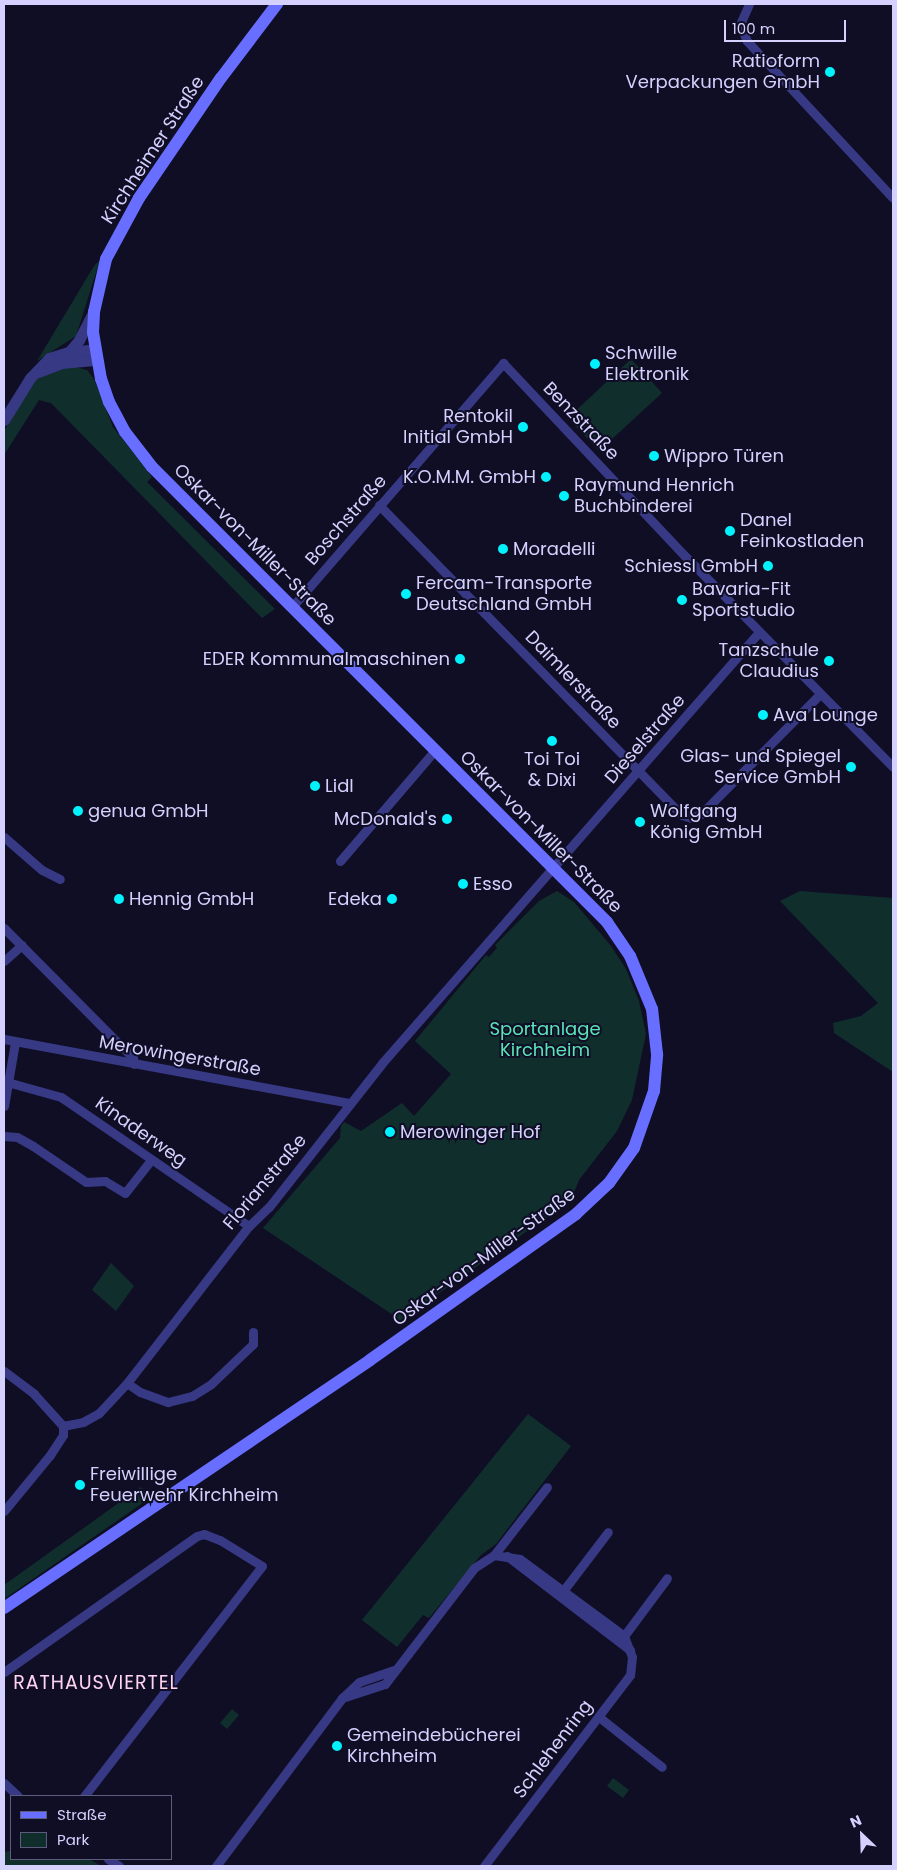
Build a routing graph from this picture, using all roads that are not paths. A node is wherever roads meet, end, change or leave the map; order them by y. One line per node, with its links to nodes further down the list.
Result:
1 (277, 4): 4 (main road, Kirchheimer Straße)
2 (749, 4): 3 (street)
3 (893, 198)
4 (94, 312): 5 (street); 6 (main road, Kirchheimer Straße)
5 (69, 352): 6 (street); 8 (street)
6 (96, 355): 8 (street); 11 (main road, Oskar-von-Miller-Straße)
7 (503, 363): 10 (street, Boschstraße); 12 (street, Benzstraße)
8 (34, 374): 9 (street)
9 (4, 420)
10 (379, 505): 11 (street, Boschstraße); 16 (street, Daimlerstraße)
11 (292, 607): 14 (main road, Oskar-von-Miller-Straße)
12 (759, 632): 13 (street, Benzstraße); 16 (street, Dieselstraße)
13 (819, 695): 15 (street, Benzstraße); 16 (street, Daimlerstraße)
14 (435, 750): 18 (street); 19 (main road, Oskar-von-Miller-Straße)
15 (893, 767)
16 (638, 772): 19 (street, Dieselstraße)
17 (4, 837): 20 (street)
18 (340, 861)
19 (553, 865): 28 (street, Florianstraße); 44 (main road, Oskar-von-Miller-Straße)
20 (60, 879)
21 (4, 928): 22 (street)
22 (22, 945): 23 (street); 26 (street)
23 (4, 961)
24 (4, 1039): 25 (street, Merowingerstraße)
25 (15, 1042): 26 (street, Merowingerstraße); 27 (street)
26 (134, 1064): 28 (street, Merowingerstraße)
27 (7, 1082): 29 (street); 31 (street, Kinaderweg)
28 (350, 1103): 32 (street, Florianstraße)
29 (4, 1106)
30 (4, 1136): 31 (street)
31 (151, 1160): 32 (street, Kinaderweg)
32 (249, 1226): 35 (street, Florianstraße)
33 (253, 1332): 35 (street)
34 (4, 1371): 36 (street)
35 (127, 1383): 36 (street, Florianstraße)
36 (63, 1426): 38 (street)
37 (547, 1487): 40 (street)
38 (4, 1511)
39 (608, 1532): 43 (street)
40 (494, 1555): 41 (street); 54 (street)
41 (507, 1556): 43 (street); 46 (street)
42 (667, 1578): 45 (street)
43 (563, 1591): 45 (street)
44 (4, 1608)
45 (624, 1636): 46 (street, Schlehenring)
46 (630, 1651): 48 (street, Schlehenring)
47 (4, 1672): 52 (street)
48 (599, 1716): 49 (street); 53 (street, Schlehenring)
49 (662, 1766)
50 (4, 1783): 51 (street)
51 (17, 1795)
52 (85, 1795)
53 (485, 1865)
54 (216, 1866)

